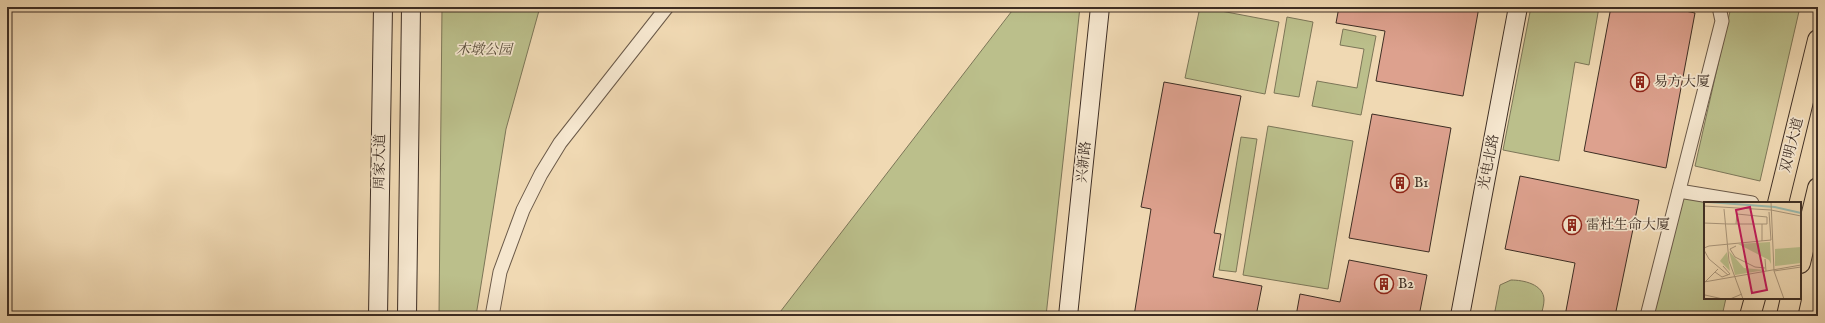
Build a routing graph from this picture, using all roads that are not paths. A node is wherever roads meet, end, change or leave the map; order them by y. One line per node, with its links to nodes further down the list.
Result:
1 (383, 7): 15 (street, 周家大道)
2 (411, 7): 16 (street, 周家大道)
3 (668, 7): 17 (street)
4 (1100, 7): 18 (street, 兴新路)
5 (1518, 7): 19 (street, 光电北路)
6 (1720, 7): 9 (street)
7 (1818, 40): 11 (main road, 双明大道)
8 (1818, 188): 12 (main road)
9 (1679, 191): 10 (street); 20 (street)
10 (1746, 202)
11 (1778, 202)
12 (1801, 259)
13 (1754, 299): 21 (main road)
14 (1791, 299): 22 (main road)
15 (378, 316)
16 (407, 316)
17 (492, 316)
18 (1068, 316)
19 (1460, 316)
20 (1647, 316)
21 (1750, 316)
22 (1786, 316)

